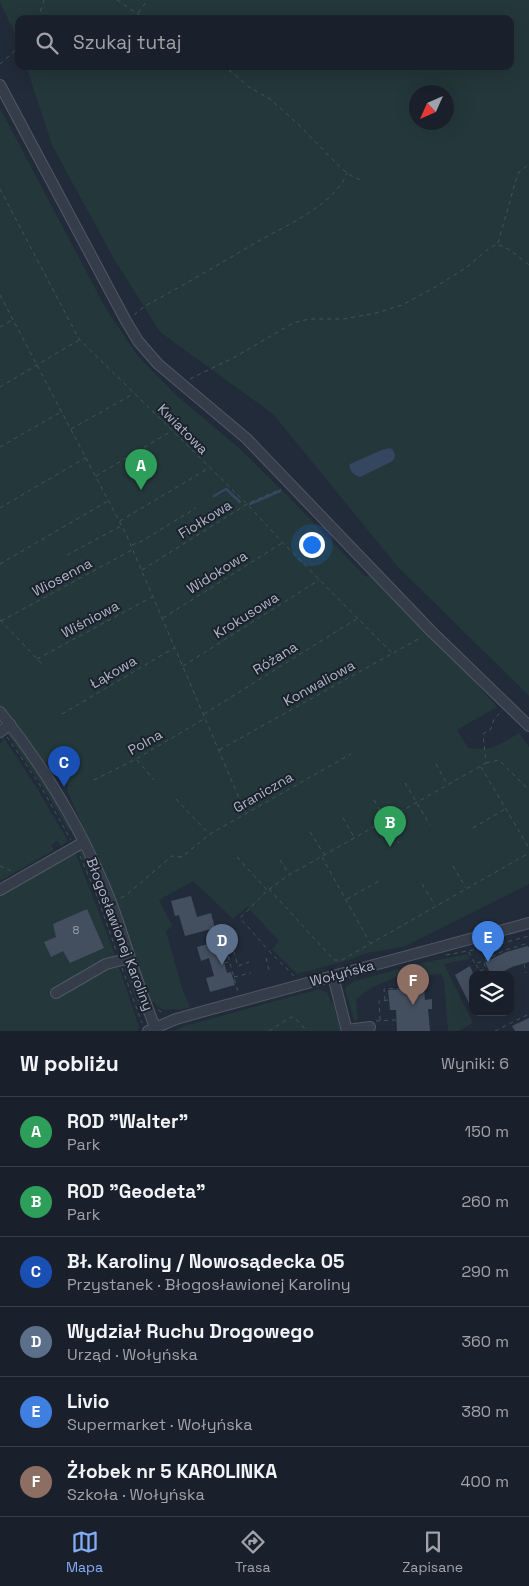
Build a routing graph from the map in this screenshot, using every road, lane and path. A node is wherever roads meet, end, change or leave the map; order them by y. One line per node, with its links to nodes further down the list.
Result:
1 (44, 0): 5 (path)
2 (117, 0): 4 (path)
3 (148, 0): 4 (path)
4 (137, 14)
5 (39, 15)
6 (15, 51): 7 (path)
7 (0, 64)
8 (228, 70): 11 (path)
9 (0, 84): 18 (street)
10 (529, 164): 14 (path)
11 (347, 173): 12 (path); 18 (path)
12 (364, 181)
13 (0, 188): 20 (path, Kwiatowa)
14 (497, 244): 15 (path); 22 (path)
15 (529, 265)
16 (0, 295): 17 (path)
17 (13, 320): 19 (path); 21 (path)
18 (126, 321): 22 (street)
19 (0, 327)
20 (79, 339): 21 (path); 24 (path, Kwiatowa)
21 (37, 366): 23 (path); 25 (path)
22 (180, 383): 56 (street)
23 (0, 387)
24 (134, 393): 26 (path); 27 (path, Kwiatowa)
25 (61, 412): 26 (path); 28 (path)
26 (71, 429): 29 (path)
27 (171, 431): 30 (path, Kwiatowa); 31 (path)
28 (0, 447)
29 (86, 458): 31 (path); 35 (path)
30 (209, 468): 34 (path, Kwiatowa); 37 (path)
31 (95, 476): 33 (path)
32 (281, 489): 34 (path, Fiołkowa)
33 (108, 501): 37 (path); 43 (path)
34 (247, 504): 39 (path, Kwiatowa); 44 (path, Fiołkowa)
35 (0, 508)
36 (196, 508): 40 (path)
37 (119, 522): 38 (path)
38 (122, 526): 40 (path); 42 (path)
39 (282, 543): 45 (path, Kwiatowa); 47 (path, Widokowa)
40 (131, 546): 41 (path)
41 (133, 550): 44 (path); 49 (path, Wiosenna)
42 (67, 555)
43 (0, 564)
44 (141, 570): 46 (path)
45 (320, 580): 48 (path, Kwiatowa); 55 (path, Krokusowa)
46 (153, 597): 47 (path); 53 (path, Wiśniowa)
47 (162, 618): 51 (path)
48 (358, 618): 52 (path, Kwiatowa); 59 (path, Różana)
49 (1, 620): 53 (path)
50 (428, 633): 52 (path, Konwaliowa)
51 (175, 648): 55 (path); 58 (path, Łąkowa)
52 (393, 654): 63 (path, Konwaliowa)
53 (37, 659): 54 (path)
54 (44, 666)
55 (183, 666): 59 (path)
56 (507, 705): 61 (street); 66 (path)
57 (0, 712): 62 (street, Błogosławionej Karoliny)
58 (62, 714)
59 (203, 714): 60 (path)
60 (205, 718): 63 (path); 65 (path, Polna)
61 (529, 726)
62 (4, 729): 87 (path); 87 (street, Błogosławionej Karoliny)
63 (219, 750): 78 (path)
64 (351, 754): 78 (path, Graniczna)
65 (136, 759): 69 (path, Polna); 70 (path)
66 (486, 763): 68 (path); 73 (path)
67 (436, 764): 72 (path)
68 (480, 766): 72 (path); 77 (path)
69 (94, 780)
70 (154, 780)
71 (405, 783): 76 (path)
72 (448, 785): 76 (path)
73 (529, 790)
74 (176, 799): 84 (path)
75 (374, 800): 80 (path)
76 (417, 802): 80 (path); 81 (path)
77 (505, 809): 82 (path); 88 (path)
78 (246, 814): 84 (path, Graniczna)
79 (343, 818): 85 (path)
80 (386, 820): 85 (path); 86 (path)
81 (430, 825)
82 (473, 828)
83 (310, 832): 90 (path)
84 (210, 834): 103 (path, Graniczna)
85 (354, 838): 90 (path)
86 (399, 843)
87 (79, 844): 100 (street); 103 (street, Błogosławionej Karoliny); 115 (path)
88 (529, 848)
89 (529, 853): 99 (path)
90 (323, 856): 96 (path); 102 (path)
91 (237, 857): 101 (path)
92 (280, 860): 96 (path)
93 (0, 866): 95 (path)
94 (453, 866): 99 (path)
95 (16, 873)
96 (289, 875): 101 (path)
97 (380, 881): 102 (path)
98 (422, 884): 104 (path)
99 (466, 888): 104 (path)
100 (0, 890)
101 (268, 890): 108 (path); 126 (path)
102 (346, 900): 108 (path)
103 (110, 901): 115 (street, Błogosławionej Karoliny)
104 (436, 906): 108 (path)
105 (529, 923): 128 (street, Wołyńska)
106 (227, 928): 114 (path)
107 (529, 943): 109 (path)
108 (371, 944)
109 (511, 948): 111 (path); 116 (path)
110 (468, 951): 120 (path)
111 (512, 952)
112 (228, 956): 117 (path)
113 (266, 958): 123 (path)
114 (236, 959): 117 (path); 118 (path)
115 (123, 960): 131 (street); 143 (street, Błogosławionej Karoliny); 143 (path)
116 (483, 961): 120 (path); 124 (path)
117 (229, 962): 119 (path); 129 (path)
118 (249, 962)
119 (224, 964)
120 (475, 964): 122 (path)
121 (524, 964): 127 (path)
122 (479, 969)
123 (269, 970)
124 (480, 971)
125 (252, 972): 129 (path)
126 (290, 972)
127 (526, 973)
128 (333, 976): 143 (street, Wołyńska); 146 (street)
129 (233, 978): 132 (path)
130 (404, 988): 133 (path)
131 (56, 993)
132 (239, 996)
133 (385, 1000): 134 (path); 140 (path)
134 (389, 1000)
135 (155, 1006): 136 (path)
136 (170, 1013)
137 (529, 1014): 139 (path)
138 (396, 1020): 140 (path)
139 (516, 1020): 141 (path); 147 (path)
140 (380, 1021): 142 (path)
141 (517, 1023)
142 (372, 1024): 146 (street)
143 (151, 1028)
144 (270, 1031): 145 (path)
145 (307, 1031)
146 (347, 1031)
147 (495, 1031)

